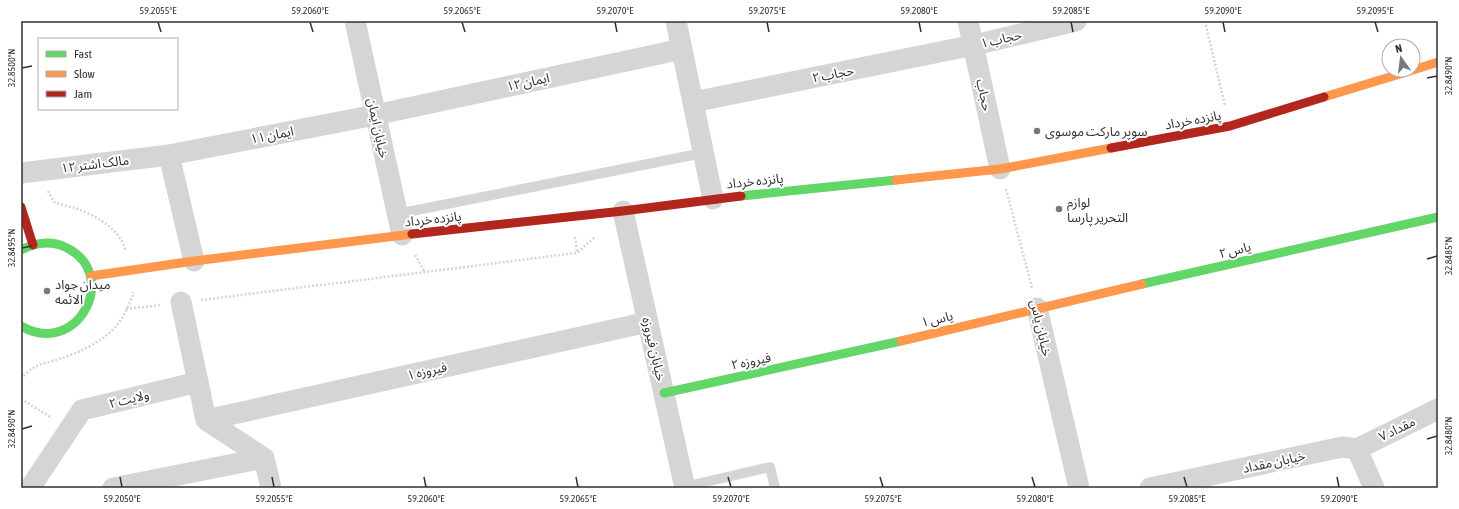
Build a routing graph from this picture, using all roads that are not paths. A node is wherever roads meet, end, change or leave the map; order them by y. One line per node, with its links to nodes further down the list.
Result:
1 (355, 21): 11 (street, خیابان ایمان)
2 (676, 21): 6 (street)
3 (968, 21): 5 (street, حجاب)
4 (1076, 21): 5 (street, حجاب ۱)
5 (974, 45): 10 (street, حجاب ۲); 14 (street, حجاب)
6 (682, 49): 10 (street); 11 (street, ایمان ۱۲)
7 (1438, 62): 8 (street, پانزده خرداد)
8 (1421, 67)
9 (1387, 78): 14 (street, پانزده خرداد)
10 (693, 102): 12 (street)
11 (375, 115): 13 (street, ایمان ۱۱); 19 (street, خیابان ایمان)
12 (703, 153): 16 (street); 19 (lane)
13 (168, 155): 15 (street, مالک اشتر ۱۲); 24 (street)
14 (1000, 168): 16 (street, پانزده خرداد)
15 (21, 172)
16 (712, 199): 18 (street, پانزده خرداد)
17 (21, 206): 22 (street)
18 (623, 211): 21 (street, پانزده خرداد); 28 (street, خیابان فیروزه)
19 (397, 214): 21 (street, خیابان ایمان)
20 (1438, 217): 27 (street, یاس ۲)
21 (402, 235): 24 (street, پانزده خرداد)
22 (33, 245): 23 (street); 25 (street)
23 (21, 250)
24 (194, 261): 25 (street, پانزده خرداد)
25 (91, 276): 29 (street)
26 (182, 302): 31 (street)
27 (1037, 308): 30 (street, یاس ۱); 42 (street, خیابان یاس)
28 (648, 322): 32 (street, خیابان فیروزه); 34 (street, فیروزه ۱)
29 (21, 326)
30 (844, 354): 32 (street, فیروزه ۲)
31 (198, 382): 34 (street); 37 (street, ولایت ۲)
32 (664, 393): 40 (street, خیابان فیروزه)
33 (1438, 410): 35 (street, مقداد ۷)
34 (206, 420): 36 (street)
35 (1357, 449): 43 (street, خیابان مقداد); 44 (street)
36 (264, 458): 38 (street); 39 (street)
37 (30, 488)
38 (113, 488)
39 (271, 488)
40 (682, 488): 41 (lane)
41 (775, 488)
42 (1079, 488)
43 (1150, 488)
44 (1374, 488)

